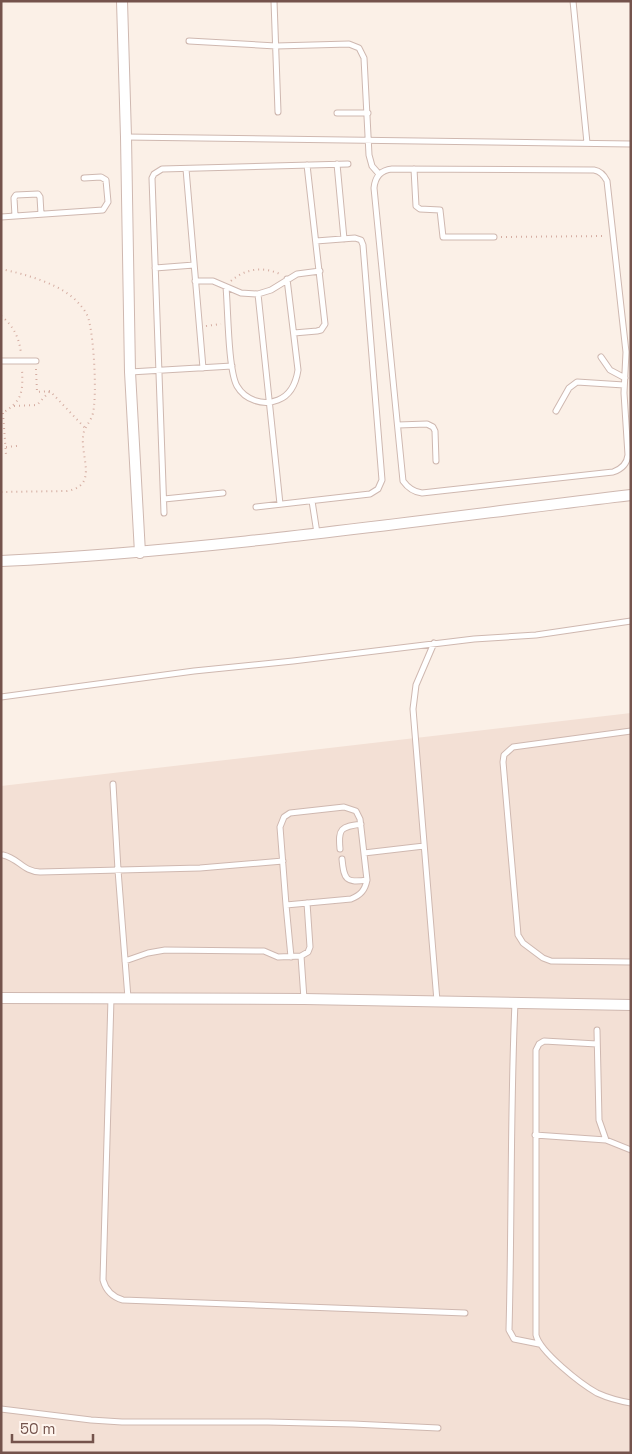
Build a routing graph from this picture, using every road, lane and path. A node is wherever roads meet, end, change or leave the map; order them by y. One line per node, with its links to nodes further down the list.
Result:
1 (122, 1): 9 (street)
2 (274, 1): 5 (lane)
3 (573, 1): 11 (lane)
4 (189, 41): 5 (lane)
5 (276, 46): 6 (lane); 7 (lane)
6 (278, 112)
7 (368, 113): 8 (lane); 10 (lane)
8 (336, 114)
9 (126, 137): 10 (lane); 47 (street)
10 (368, 141): 11 (lane); 19 (lane)
11 (587, 143): 12 (lane)
12 (630, 144): 13 (lane)
13 (631, 149)
14 (337, 164): 15 (lane); 16 (lane); 26 (lane)
15 (348, 164)
16 (307, 165): 17 (lane); 27 (lane)
17 (186, 169): 28 (lane); 29 (lane)
18 (414, 169): 19 (lane); 24 (lane); 25 (lane)
19 (379, 174): 56 (lane)
20 (84, 178): 21 (lane)
21 (41, 214): 23 (lane); 23 (lane)
22 (1, 216): 23 (lane)
23 (15, 216)
24 (613, 236): 25 (path); 48 (lane)
25 (494, 237)
26 (344, 239): 27 (lane); 66 (lane)
27 (316, 241): 31 (lane)
28 (194, 265): 29 (lane); 35 (lane)
29 (155, 268): 46 (lane)
30 (1, 269): 57 (path)
31 (320, 271): 33 (lane); 40 (lane)
32 (280, 274): 34 (path)
33 (287, 279): 37 (lane); 40 (lane)
34 (232, 280)
35 (196, 281): 36 (lane); 39 (lane)
36 (226, 287): 37 (lane); 38 (lane)
37 (258, 294): 51 (lane)
38 (228, 324): 39 (path); 44 (lane)
39 (200, 327): 45 (lane)
40 (294, 333): 51 (lane)
41 (602, 357): 48 (lane)
42 (1, 361): 43 (lane)
43 (36, 361): 50 (path)
44 (232, 366): 45 (lane); 51 (lane)
45 (203, 368): 46 (lane)
46 (159, 370): 47 (lane); 65 (lane)
47 (130, 372): 71 (street)
48 (625, 378): 49 (lane)
49 (624, 385): 53 (lane); 55 (lane)
50 (50, 392): 52 (path); 57 (path)
51 (269, 402): 67 (lane)
52 (14, 406)
53 (556, 411)
54 (3, 413): 59 (path)
55 (628, 413): 56 (lane)
56 (398, 425): 61 (lane)
57 (85, 428): 62 (path)
58 (17, 446): 59 (path)
59 (6, 447): 60 (path)
60 (6, 455)
61 (436, 461)
62 (1, 492)
63 (223, 493): 65 (lane)
64 (631, 495): 70 (street)
65 (164, 499): 69 (lane)
66 (312, 501): 67 (lane); 70 (lane)
67 (280, 504): 68 (lane)
68 (256, 507)
69 (164, 514)
70 (317, 533): 71 (street)
71 (140, 553): 72 (street)
72 (1, 561)
73 (631, 621): 74 (lane)
74 (434, 644): 75 (lane); 79 (lane)
75 (1, 697)
76 (631, 731): 92 (lane)
77 (113, 784): 85 (lane)
78 (361, 824): 80 (lane); 81 (lane); 84 (lane)
79 (424, 846): 81 (lane); 97 (lane)
80 (340, 849)
81 (364, 852): 86 (lane)
82 (3, 855): 85 (lane)
83 (342, 859): 86 (lane)
84 (283, 860): 85 (lane); 88 (lane)
85 (118, 870): 91 (lane)
86 (367, 880): 87 (lane)
87 (307, 903): 88 (lane); 90 (lane)
88 (286, 905): 89 (lane)
89 (290, 956): 90 (lane); 91 (lane)
90 (301, 956): 96 (lane)
91 (125, 961): 95 (lane)
92 (631, 962)
93 (1, 998): 94 (street)
94 (111, 998): 95 (street); 105 (lane)
95 (128, 998): 96 (street)
96 (304, 998): 97 (street)
97 (437, 1002): 98 (street)
98 (515, 1003): 99 (street); 106 (lane)
99 (631, 1005)
100 (597, 1030): 101 (lane)
101 (597, 1044): 102 (lane); 103 (lane)
102 (536, 1135): 103 (lane); 106 (lane)
103 (606, 1140): 104 (lane)
104 (631, 1150)
105 (465, 1313)
106 (539, 1344): 107 (lane)
107 (631, 1403)
108 (1, 1409): 109 (lane)
109 (438, 1428)

